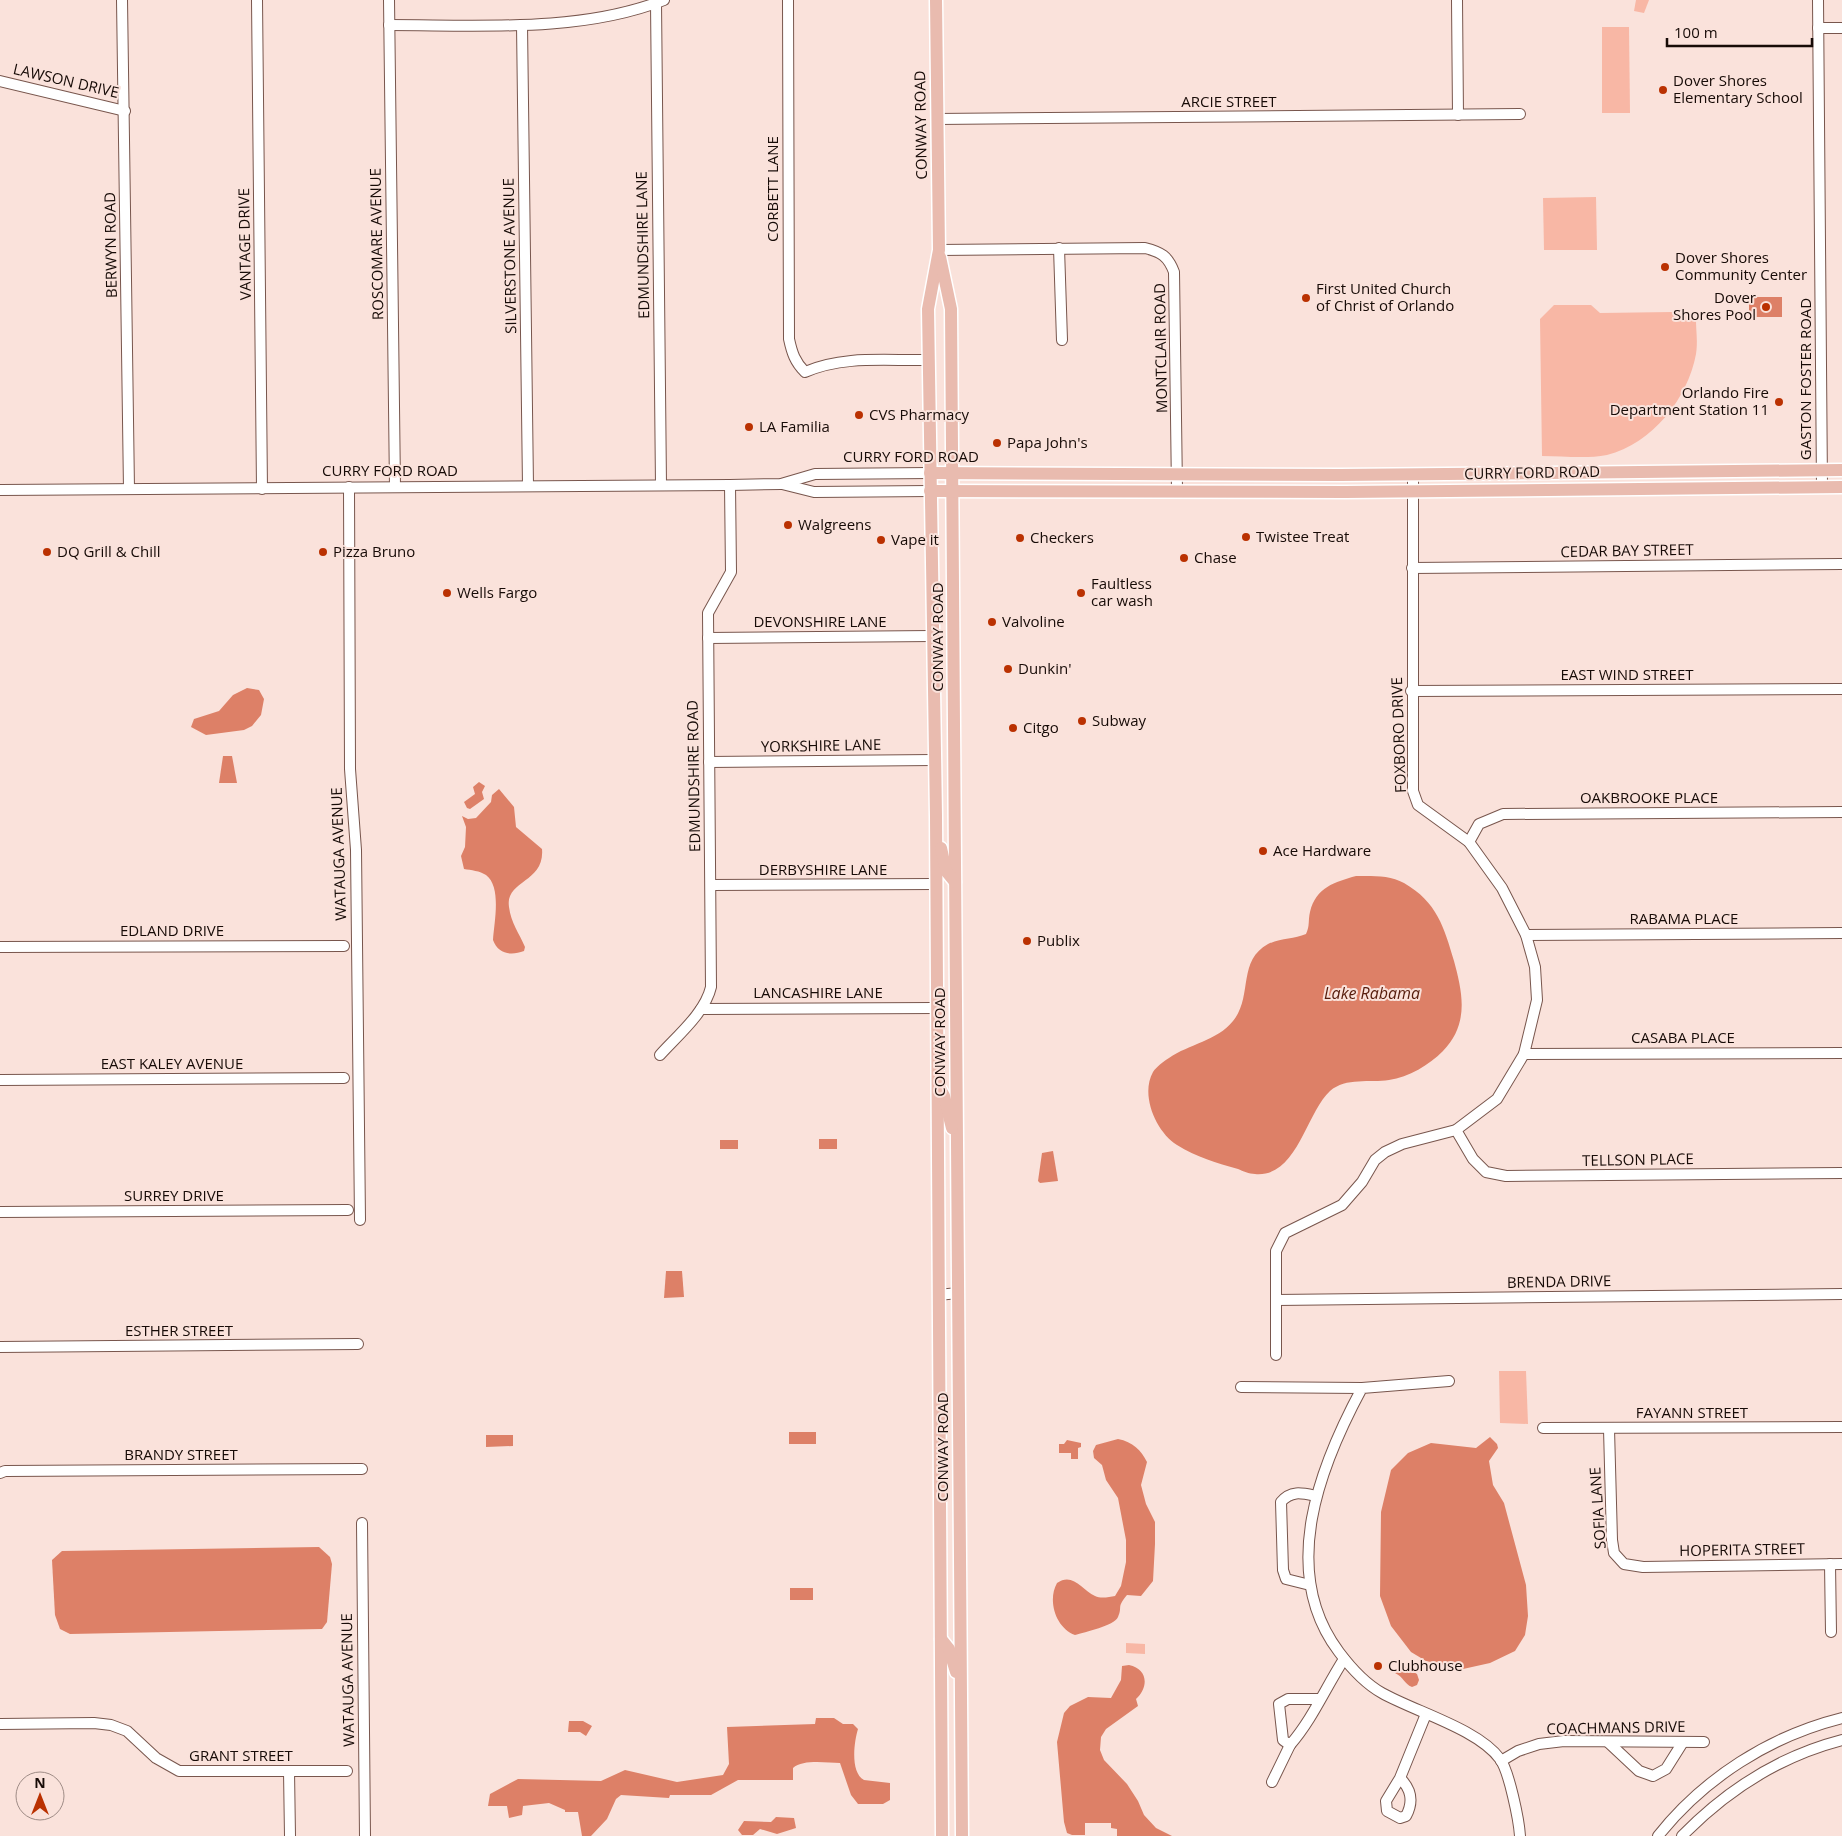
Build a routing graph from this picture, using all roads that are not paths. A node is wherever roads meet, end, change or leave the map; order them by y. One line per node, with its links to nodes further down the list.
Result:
1 (122, 0): 14 (street, BERWYN ROAD)
2 (257, 0): 38 (street, VANTAGE DRIVE)
3 (389, 0): 9 (street, ROSCOMARE AVENUE)
4 (788, 0): 21 (street, CORBETT LANE)
5 (936, 0): 17 (main road, CONWAY ROAD)
6 (1457, 0): 16 (street)
7 (1818, 0): 11 (street, GASTON FOSTER ROAD)
8 (660, 2): 10 (street); 31 (street, EDMUNDSHIRE LANE)
9 (389, 25): 10 (street); 35 (street, ROSCOMARE AVENUE)
10 (522, 25): 33 (street, SILVERSTONE AVENUE)
11 (1818, 28): 12 (street); 22 (street, GASTON FOSTER ROAD)
12 (1842, 28)
13 (0, 81): 14 (street, LAWSON DRIVE)
14 (125, 111): 39 (street, BERWYN ROAD)
15 (1520, 114): 16 (street, ARCIE STREET)
16 (1458, 115): 17 (street, ARCIE STREET)
17 (937, 119): 19 (main road, CONWAY ROAD)
18 (1059, 248): 19 (street, MONTCLAIR ROAD); 20 (street); 26 (street, MONTCLAIR ROAD)
19 (939, 250): 21 (main road, CONWAY ROAD); 25 (main road, CONWAY ROAD)
20 (1062, 340)
21 (928, 360): 24 (main road, CONWAY ROAD)
22 (1822, 470): 23 (main road, CURRY FORD ROAD); 29 (main road, CURRY FORD ROAD); 36 (street, GASTON FOSTER ROAD)
23 (1842, 470)
24 (930, 473): 25 (main road, CURRY FORD ROAD); 30 (street, CURRY FORD ROAD); 42 (main road, CONWAY ROAD)
25 (953, 473): 26 (main road, CURRY FORD ROAD); 43 (main road, CONWAY ROAD)
26 (1177, 474): 27 (main road, CURRY FORD ROAD); 41 (street, MONTCLAIR ROAD)
27 (1223, 474): 28 (main road, CURRY FORD ROAD); 44 (street)
28 (1390, 474): 29 (main road, CURRY FORD ROAD); 45 (street)
29 (1413, 474): 46 (street, FOXBORO DRIVE)
30 (781, 484): 32 (street, CURRY FORD ROAD); 42 (street, CURRY FORD ROAD)
31 (661, 485): 32 (street, CURRY FORD ROAD); 33 (street, CURRY FORD ROAD)
32 (730, 485): 50 (street, EDMUNDSHIRE ROAD)
33 (528, 486): 35 (street, CURRY FORD ROAD)
34 (348, 487): 35 (street, CURRY FORD ROAD); 38 (street, CURRY FORD ROAD); 79 (street, WATAUGA AVENUE)
35 (395, 487)
36 (1822, 487): 37 (main road, CURRY FORD ROAD); 46 (main road, CURRY FORD ROAD)
37 (1842, 487)
38 (262, 488): 39 (street, CURRY FORD ROAD)
39 (129, 489): 40 (street, CURRY FORD ROAD)
40 (0, 490)
41 (1177, 490): 43 (main road, CURRY FORD ROAD); 44 (main road, CURRY FORD ROAD)
42 (930, 491): 43 (main road, CURRY FORD ROAD); 49 (main road, CONWAY ROAD)
43 (953, 491): 58 (main road, CONWAY ROAD)
44 (1222, 491): 45 (main road, CURRY FORD ROAD)
45 (1390, 491): 46 (main road, CURRY FORD ROAD)
46 (1413, 491): 48 (street, FOXBORO DRIVE)
47 (1842, 564): 48 (street, CEDAR BAY STREET)
48 (1412, 568): 52 (street, FOXBORO DRIVE)
49 (932, 636): 50 (street, DEVONSHIRE LANE); 53 (main road, CONWAY ROAD)
50 (708, 638): 54 (street, EDMUNDSHIRE ROAD)
51 (1842, 688): 52 (street, EAST WIND STREET)
52 (1411, 691): 57 (street, FOXBORO DRIVE)
53 (934, 760): 54 (street, YORKSHIRE LANE); 56 (main road, CONWAY ROAD)
54 (709, 762): 60 (street, EDMUNDSHIRE ROAD)
55 (1842, 812): 57 (street, OAKBROOKE PLACE)
56 (936, 816): 58 (main road); 59 (main road, CONWAY ROAD)
57 (1469, 842): 63 (street, FOXBORO DRIVE)
58 (955, 882): 61 (main road, CONWAY ROAD)
59 (935, 884): 60 (street, DERBYSHIRE LANE); 61 (main road); 66 (main road, CONWAY ROAD)
60 (711, 886): 67 (street, EDMUNDSHIRE ROAD)
61 (955, 926): 75 (main road, CONWAY ROAD)
62 (1842, 934): 63 (street, RABAMA PLACE)
63 (1526, 935): 69 (street, FOXBORO DRIVE)
64 (344, 946): 65 (street, EDLAND DRIVE)
65 (0, 947)
66 (936, 1008): 67 (street, LANCASHIRE LANE); 73 (main road, CONWAY ROAD)
67 (701, 1009): 70 (street, EDMUNDSHIRE ROAD)
68 (1842, 1053): 69 (street, CASABA PLACE)
69 (1524, 1054): 74 (street, FOXBORO DRIVE)
70 (660, 1056)
71 (344, 1078): 72 (street, EAST KALEY AVENUE)
72 (0, 1080)
73 (937, 1084): 75 (main road); 82 (main road, CONWAY ROAD)
74 (1456, 1130): 76 (street, TELLSON PLACE); 83 (street, FOXBORO DRIVE)
75 (957, 1147): 80 (main road, CONWAY ROAD)
76 (1842, 1173)
77 (348, 1210): 78 (street, SURREY DRIVE)
78 (0, 1212)
79 (360, 1220)
80 (958, 1293): 82 (street); 104 (main road, CONWAY ROAD)
81 (1842, 1294): 83 (street, BRENDA DRIVE)
82 (938, 1295): 102 (main road, CONWAY ROAD)
83 (1276, 1300): 86 (street, FOXBORO DRIVE)
84 (358, 1344): 85 (street, ESTHER STREET)
85 (0, 1347)
86 (1276, 1355)
87 (1449, 1381): 89 (street)
88 (1242, 1387): 89 (street)
89 (1362, 1388): 95 (street)
90 (1842, 1427): 92 (street, FAYANN STREET)
91 (1543, 1428): 92 (street, FAYANN STREET)
92 (1609, 1429): 99 (street, SOFIA LANE)
93 (362, 1469): 94 (street, BRANDY STREET)
94 (0, 1473)
95 (1316, 1496): 100 (street); 100 (street)
96 (362, 1523): 120 (street, WATAUGA AVENUE)
97 (1830, 1564): 98 (street, HOPERITA STREET); 99 (street, HOPERITA STREET); 101 (street)
98 (1842, 1564)
99 (1642, 1567)
100 (1310, 1585): 103 (street)
101 (1831, 1632)
102 (941, 1639): 104 (main road); 121 (main road, CONWAY ROAD)
103 (1344, 1659): 105 (street); 106 (street)
104 (961, 1699): 122 (main road, CONWAY ROAD)
105 (1320, 1699): 113 (street); 113 (street)
106 (1426, 1714): 114 (street); 117 (street)
107 (1842, 1718): 124 (street)
108 (0, 1724): 116 (street, GRANT STREET)
109 (1842, 1740): 125 (street)
110 (1608, 1742): 111 (street, COACHMANS DRIVE); 111 (street); 114 (street, COACHMANS DRIVE)
111 (1683, 1742): 112 (street, COACHMANS DRIVE)
112 (1704, 1742)
113 (1290, 1745): 118 (street)
114 (1501, 1761): 123 (street)
115 (347, 1771): 116 (street, GRANT STREET)
116 (289, 1772): 119 (street)
117 (1400, 1778)
118 (1272, 1782)
119 (290, 1836)
120 (365, 1836)
121 (942, 1836)
122 (962, 1836)
123 (1520, 1836)
124 (1658, 1836)
125 (1682, 1836)

